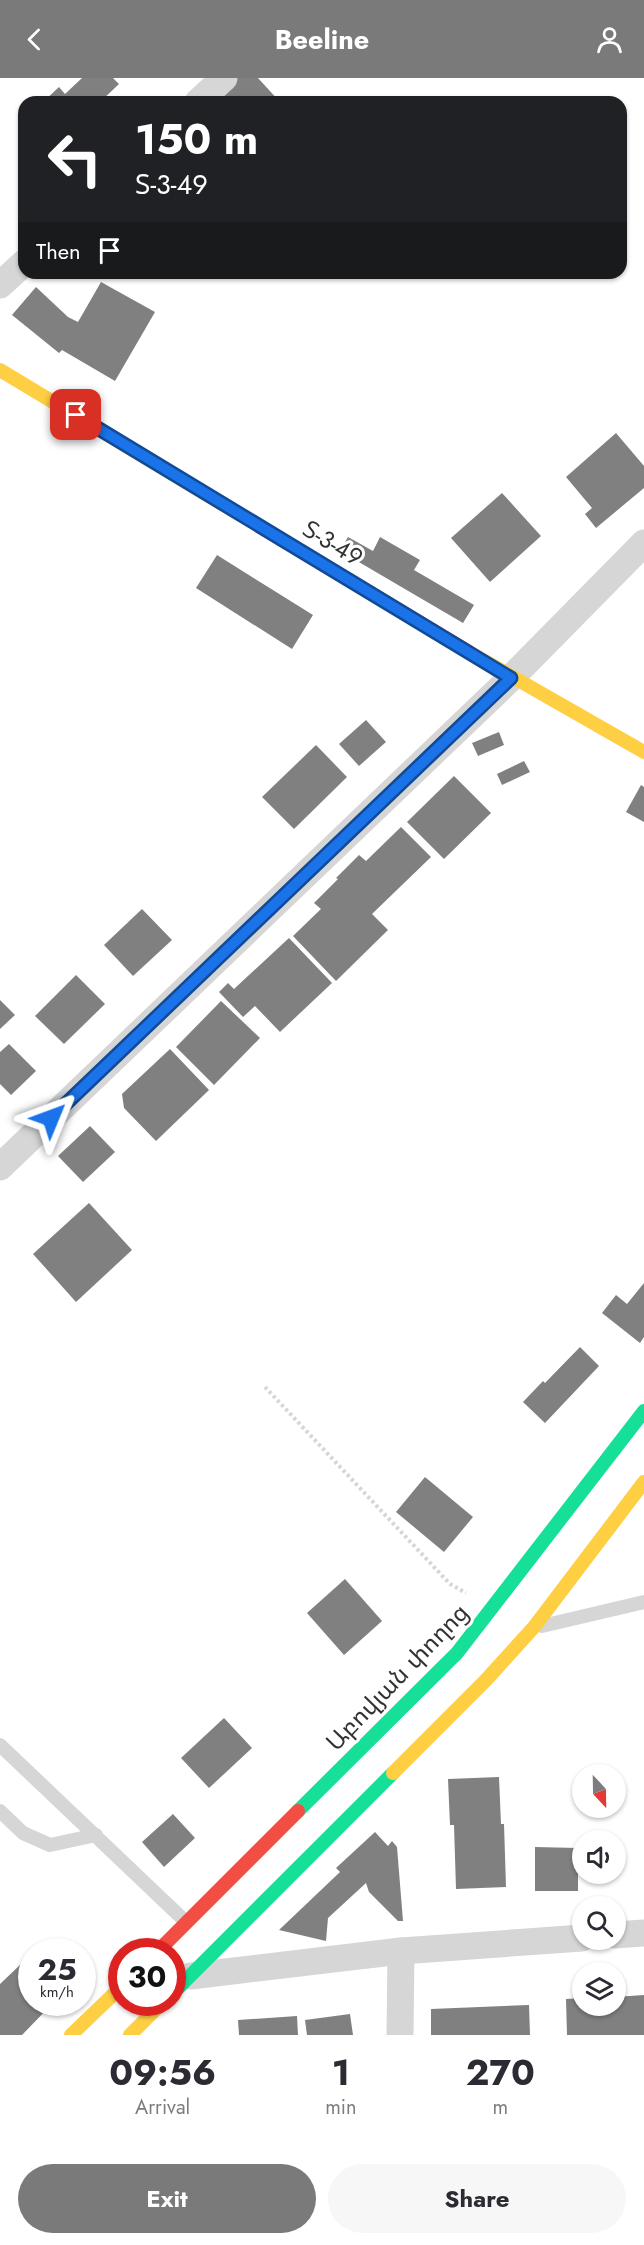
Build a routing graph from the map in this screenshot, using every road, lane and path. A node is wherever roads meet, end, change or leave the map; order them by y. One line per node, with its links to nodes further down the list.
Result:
1 (224, 78): 2 (street)
2 (204, 96)
3 (18, 268): 4 (street)
4 (0, 285)
5 (0, 370): 7 (main road, Տ-3-49 / Տ-3-49)
6 (644, 543): 7 (street)
7 (511, 678): 8 (main road, Տ-3-49 / Տ-3-49); 9 (street)
8 (644, 752)
9 (0, 1167)
10 (265, 1387): 14 (path)
11 (644, 1411): 14 (main road, Աբովյան փողոց)
12 (644, 1482): 15 (main road)
13 (644, 1602): 15 (lane)
14 (492, 1609): 19 (main road, Աբովյան փողոց)
15 (534, 1627): 25 (main road)
16 (0, 1745): 18 (lane)
17 (0, 1811): 18 (lane)
18 (96, 1835): 19 (lane)
19 (186, 1922): 22 (main road, Աբովյան փողոց)
20 (644, 1933): 21 (street)
21 (626, 1934)
22 (171, 1938)
23 (572, 1939): 24 (street)
24 (401, 1951): 26 (street); 31 (street)
25 (186, 1980)
26 (186, 1983)
27 (108, 2000): 29 (main road)
28 (149, 2016): 30 (main road)
29 (72, 2035)
30 (130, 2035)
31 (400, 2035)

